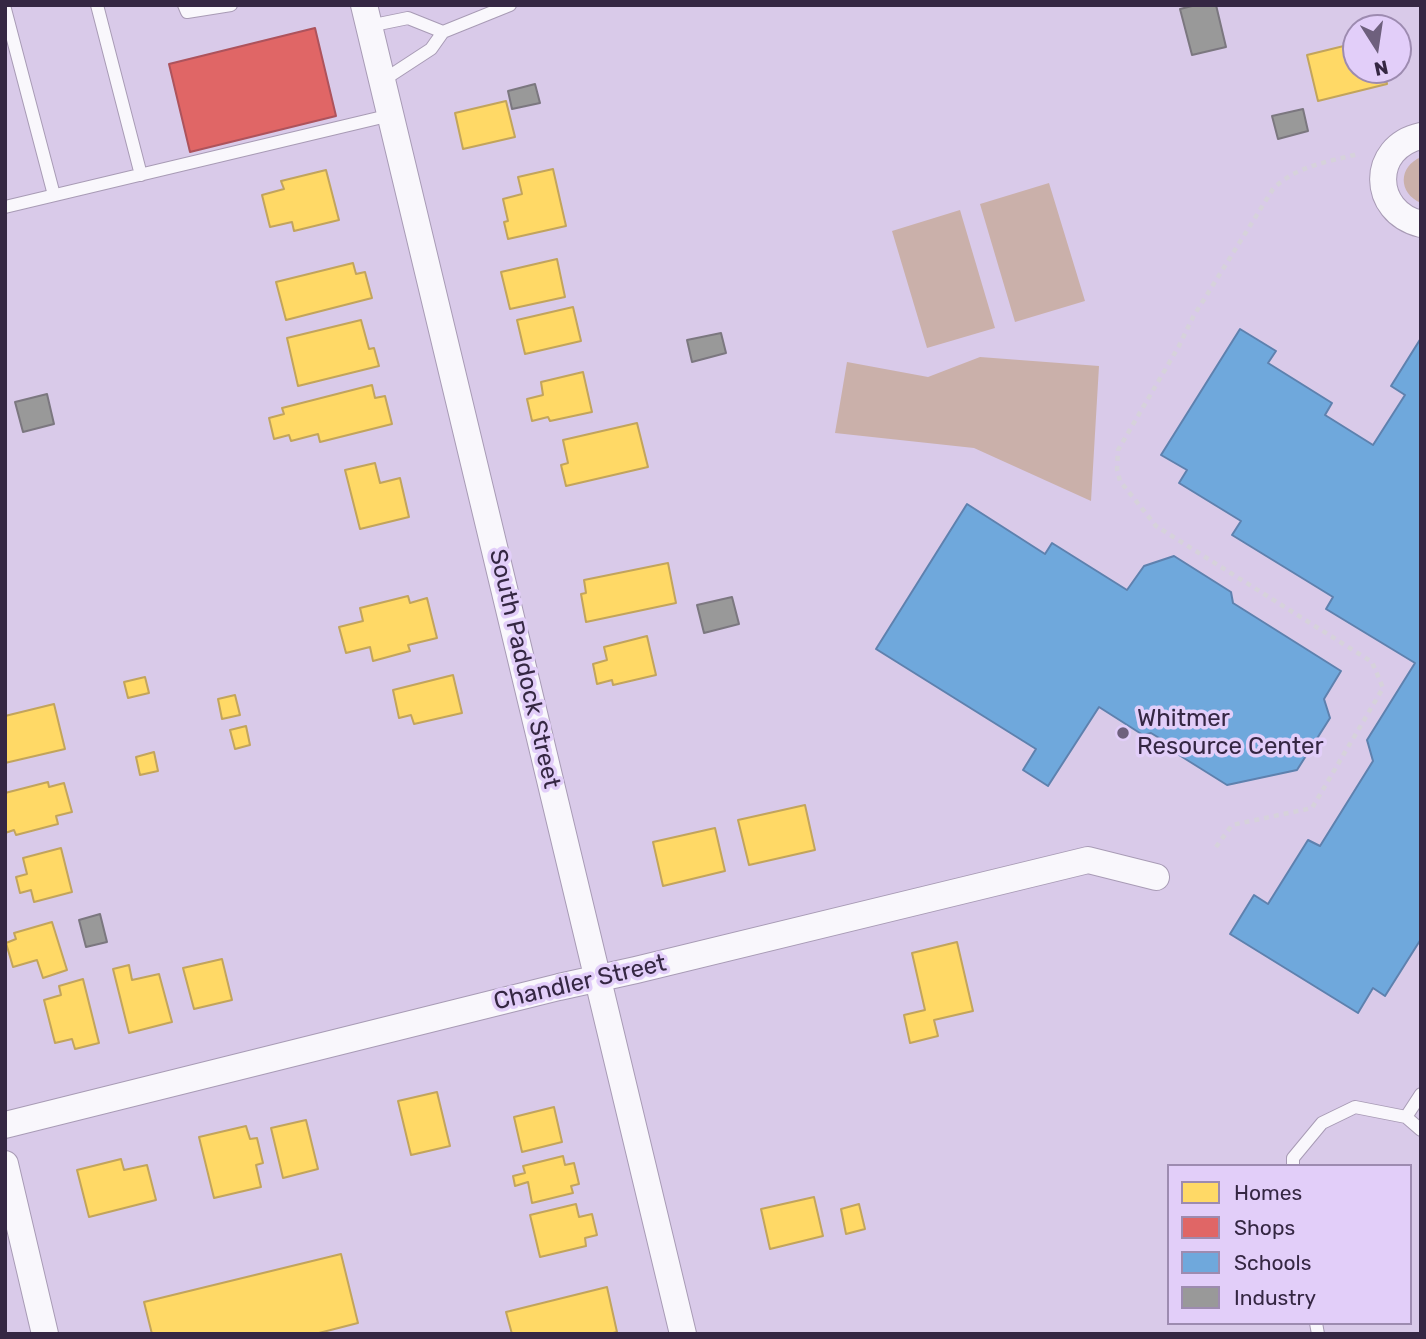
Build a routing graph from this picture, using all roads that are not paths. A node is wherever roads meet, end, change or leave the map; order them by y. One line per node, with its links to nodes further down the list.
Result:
1 (97, 5): 11 (lane)
2 (184, 5): 3 (lane)
3 (230, 5)
4 (510, 5): 7 (lane)
5 (5, 9): 12 (lane)
6 (367, 16): 7 (lane); 8 (street, South Paddock Street)
7 (443, 32): 8 (lane)
8 (382, 81): 9 (street, South Paddock Street)
9 (391, 115): 11 (lane); 16 (street, South Paddock Street)
10 (1421, 136): 14 (street)
11 (141, 175): 12 (lane)
12 (54, 195): 13 (lane)
13 (5, 207)
14 (1421, 224)
15 (1156, 877): 16 (street, Chandler Street)
16 (598, 978): 19 (street, Chandler Street); 24 (street, South Paddock Street)
17 (1421, 1094): 18 (lane)
18 (1406, 1117): 20 (lane); 22 (lane)
19 (5, 1125)
20 (1421, 1130)
21 (5, 1164): 23 (street)
22 (1293, 1164)
23 (45, 1334)
24 (683, 1334)

